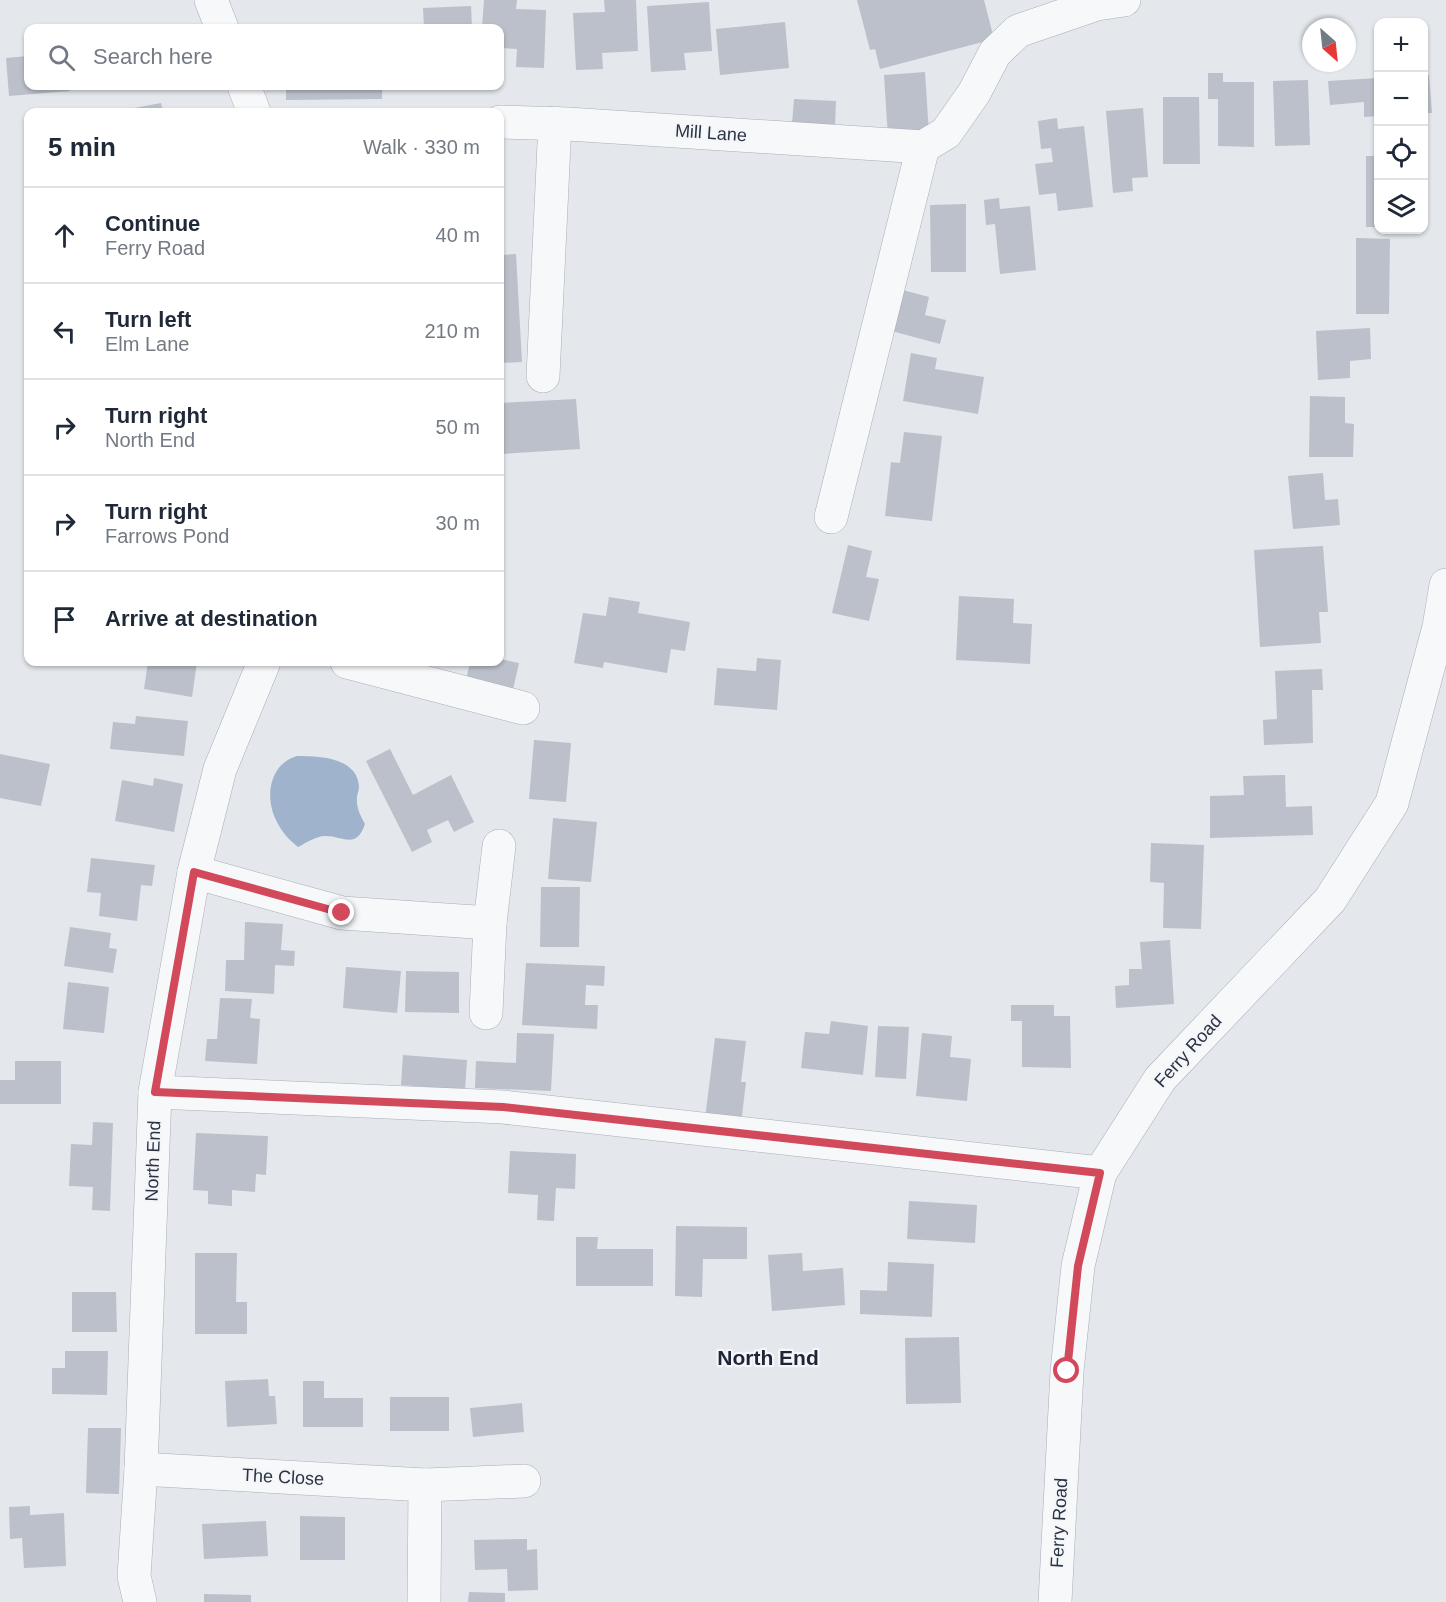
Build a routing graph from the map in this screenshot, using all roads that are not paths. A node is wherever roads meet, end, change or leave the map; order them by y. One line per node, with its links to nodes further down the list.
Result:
1 (211, 0): 3 (street)
2 (1124, 0): 8 (street)
3 (220, 24)
4 (246, 90): 5 (street)
5 (252, 108)
6 (504, 122): 7 (street, Mill Lane)
7 (555, 123): 8 (street, Mill Lane); 9 (street)
8 (923, 147): 10 (street)
9 (543, 376)
10 (831, 517)
11 (1446, 585): 20 (street, Ferry Road)
12 (262, 666): 16 (street, North End)
13 (362, 666): 14 (street)
14 (523, 708)
15 (499, 846): 17 (street)
16 (194, 872): 17 (street); 19 (street, North End)
17 (490, 923): 18 (street)
18 (486, 1013)
19 (155, 1092): 20 (street); 21 (street, North End)
20 (1100, 1173): 26 (street, Ferry Road)
21 (141, 1468): 23 (street, The Close); 24 (street, North End)
22 (524, 1481): 23 (street, The Close)
23 (424, 1485): 25 (street)
24 (140, 1602)
25 (424, 1602)
26 (1055, 1602)

